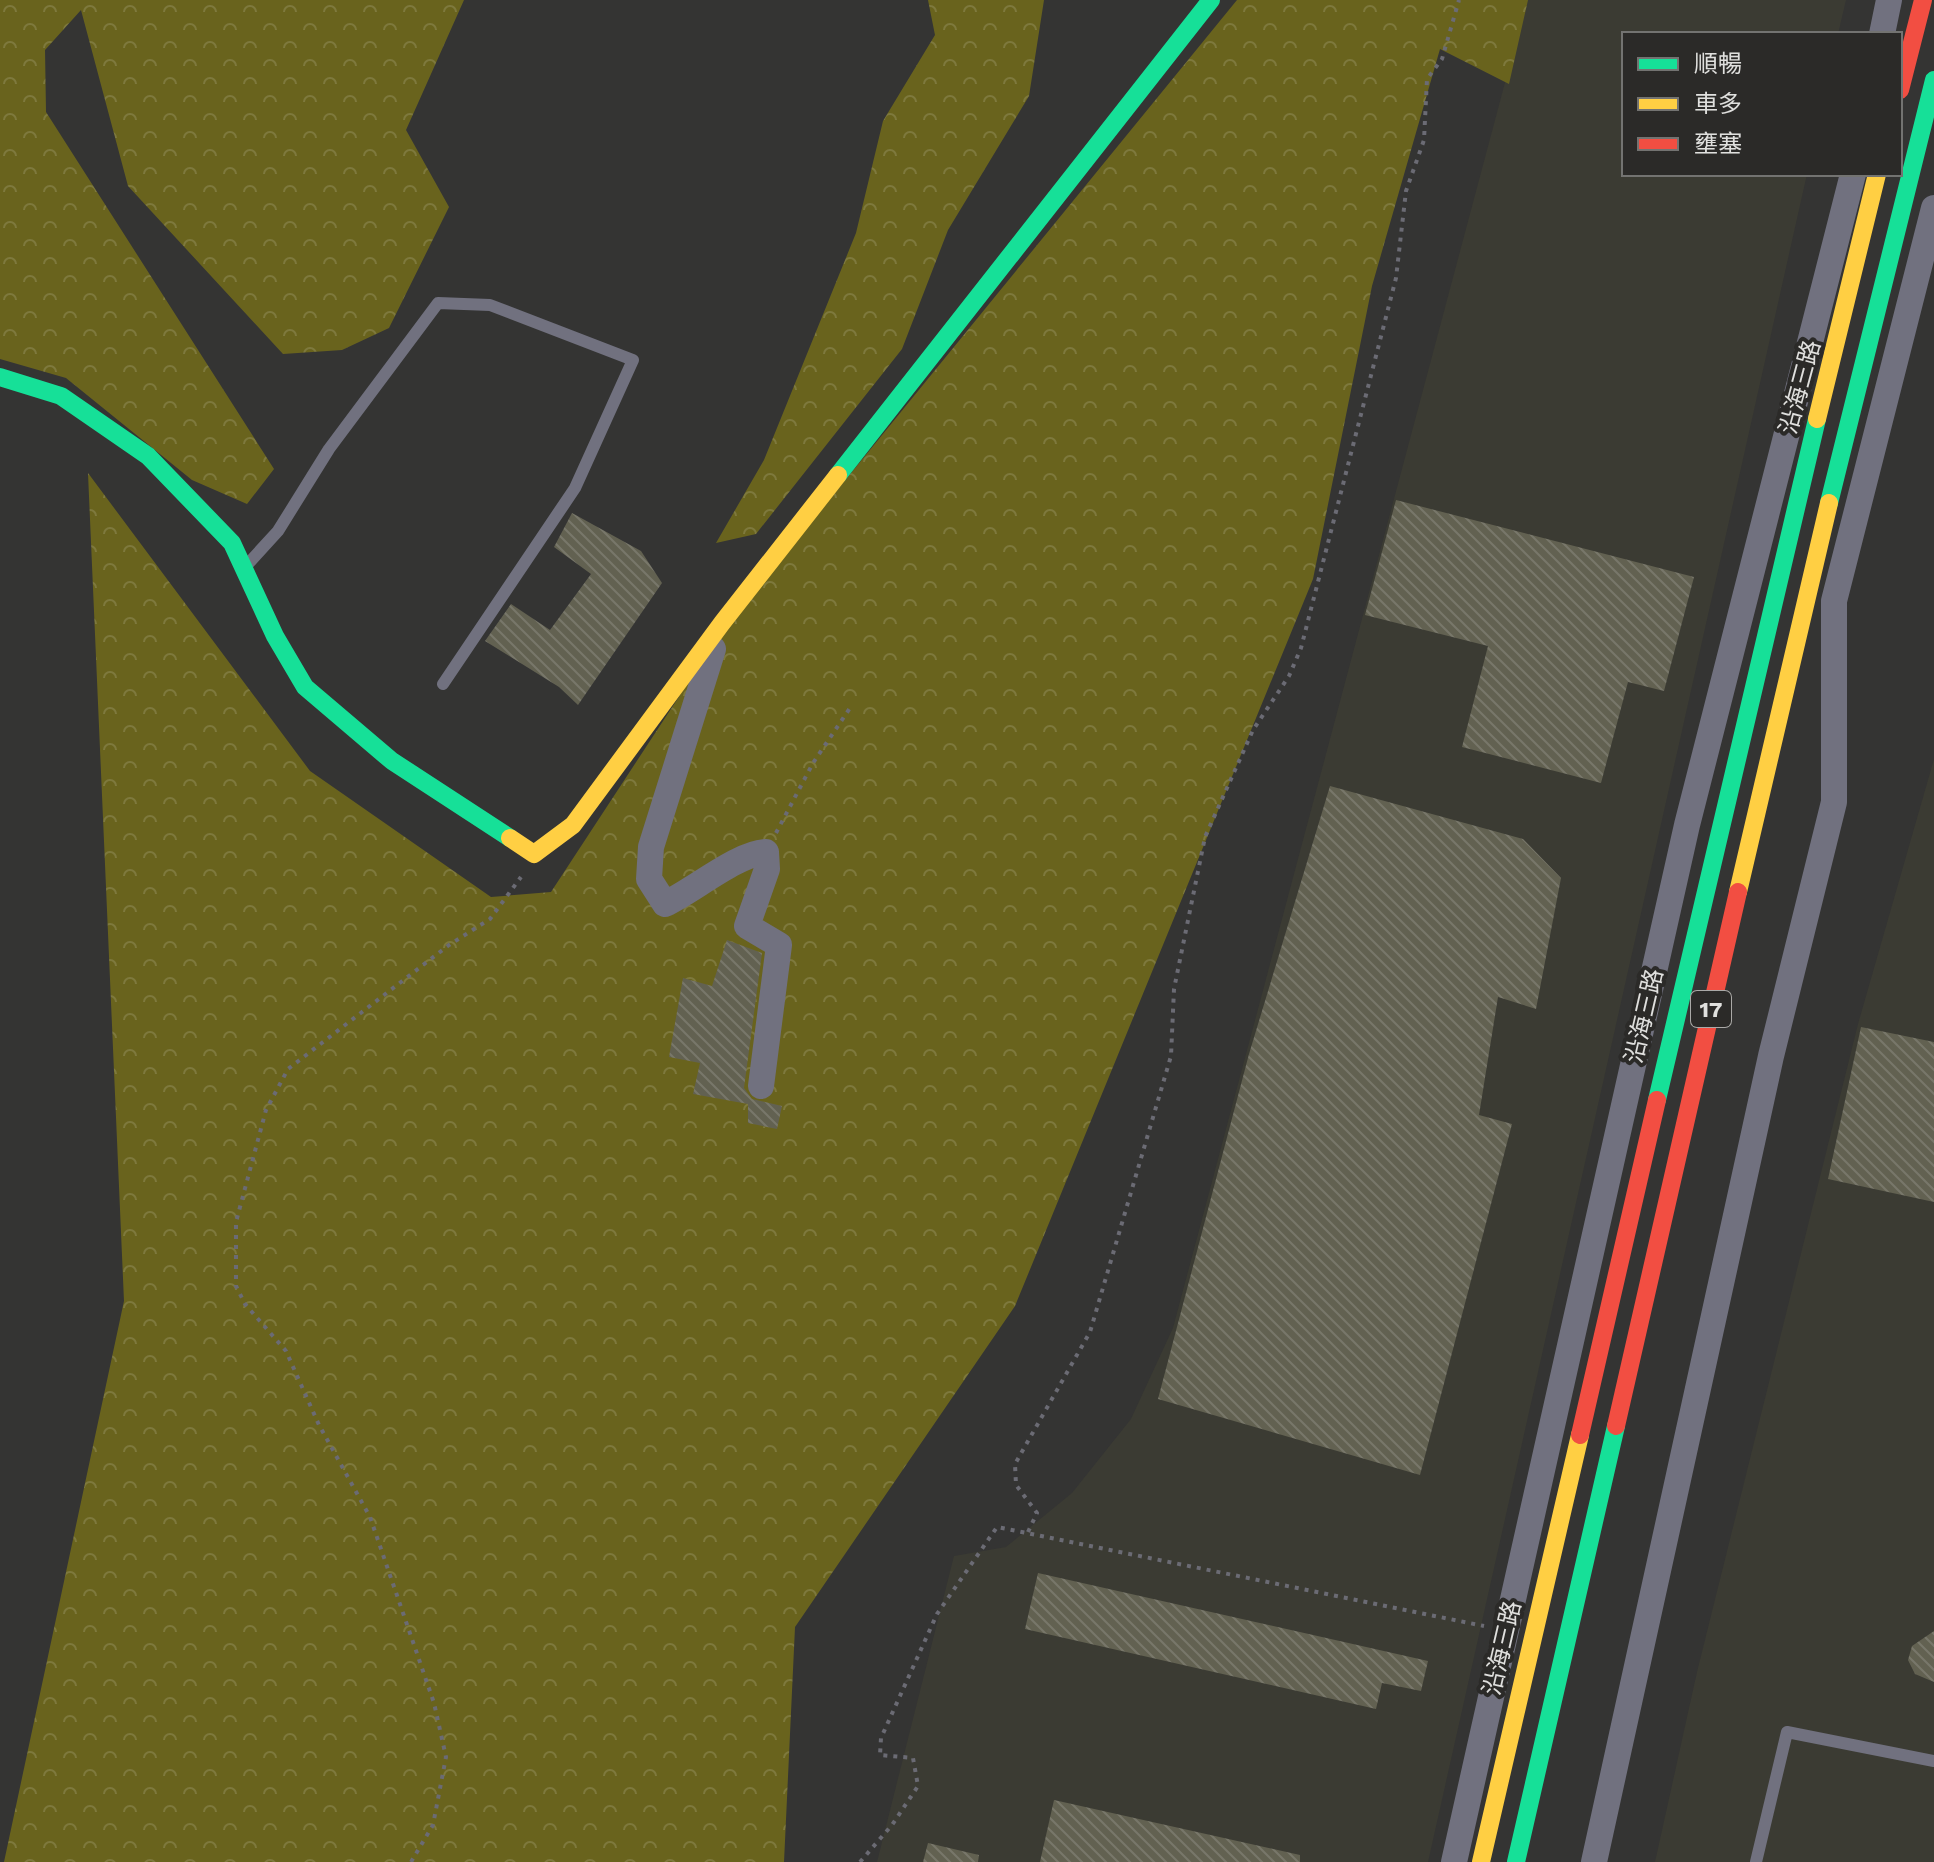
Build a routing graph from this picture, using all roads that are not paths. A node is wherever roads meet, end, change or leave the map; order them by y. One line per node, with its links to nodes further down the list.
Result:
1 (1211, 0): 19 (main road)
2 (1889, 0): 4 (street)
3 (1923, 0): 6 (main road)
4 (1882, 32)
5 (1934, 80): 7 (main road, 17)
6 (1902, 82)
7 (1930, 108): 8 (main road); 10 (main road, 17)
8 (1902, 127)
9 (1934, 147): 10 (main road)
10 (1907, 160): 18 (main road, 17)
11 (1853, 176): 16 (street, 沿海三路)
12 (1877, 176): 17 (main road, 沿海三路 / 17)
13 (1934, 208): 22 (street)
14 (0, 377): 15 (main road)
15 (244, 568): 19 (main road); 20 (lane)
16 (1747, 581): 17 (street); 23 (street, 沿海三路)
17 (1776, 587): 18 (street); 24 (main road, 沿海三路 / 17)
18 (1807, 593): 22 (street); 25 (main road, 17)
19 (722, 623): 21 (street)
20 (443, 684)
21 (761, 1086)
22 (1676, 1486): 33 (street)
23 (1512, 1605): 24 (street); 27 (street, 沿海三路)
24 (1539, 1611): 25 (street); 28 (main road, 沿海三路 / 17)
25 (1572, 1618): 29 (main road, 17)
26 (1934, 1761): 34 (lane)
27 (1466, 1807): 28 (street); 30 (street, 沿海三路)
28 (1492, 1816): 29 (street); 31 (main road, 沿海三路 / 17)
29 (1525, 1822): 32 (main road, 17)
30 (1454, 1862)
31 (1481, 1862)
32 (1516, 1862)
33 (1594, 1862)
34 (1756, 1862)

